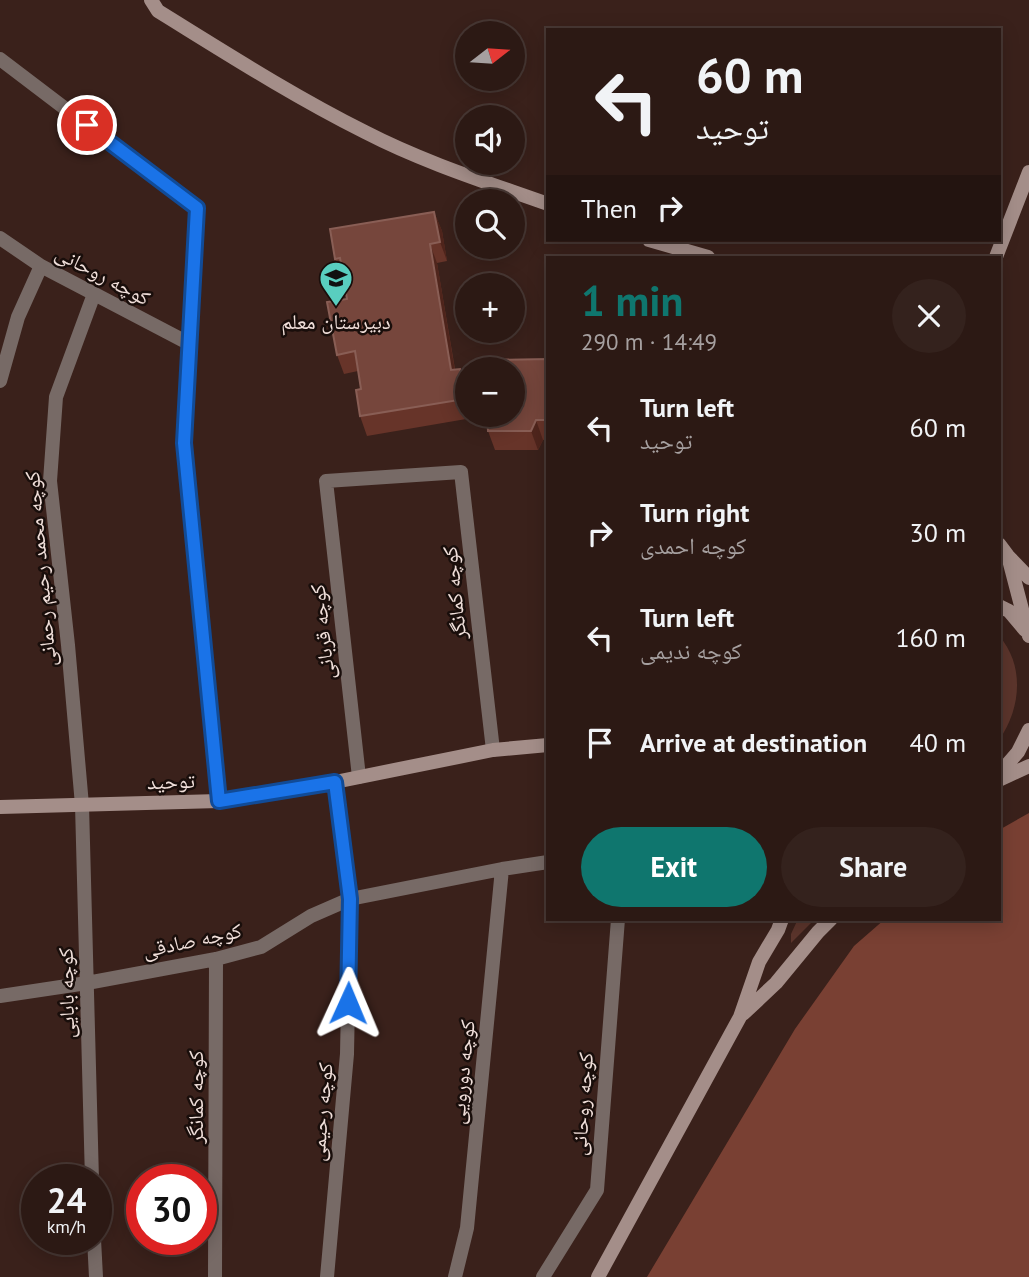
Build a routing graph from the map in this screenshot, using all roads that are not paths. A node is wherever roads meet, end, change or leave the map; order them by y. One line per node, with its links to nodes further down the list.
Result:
1 (151, 0): 4 (main road)
2 (0, 59): 11 (street)
3 (1029, 172): 8 (main road)
4 (546, 203)
5 (0, 238): 9 (street, کوچه روحانی)
6 (656, 242): 7 (main road)
7 (705, 256)
8 (996, 256)
9 (41, 267): 10 (street, کوچه روحانی); 12 (street)
10 (94, 293): 11 (street, کوچه روحانی); 28 (street, کوچه محمد رحیم رحمانی)
11 (190, 344): 27 (street)
12 (0, 381)
13 (326, 481): 21 (street, کوچه کمانگر); 24 (street, کوچه قربانی)
14 (1001, 547): 15 (main road)
15 (1008, 556): 16 (main road); 18 (main road)
16 (1029, 578)
17 (1001, 607): 18 (main road)
18 (1029, 637)
19 (1029, 730): 23 (main road)
20 (546, 745): 21 (main road, توحید)
21 (492, 750): 24 (main road, توحید)
22 (1029, 766): 25 (main road)
23 (1001, 772)
24 (359, 777): 26 (main road, توحید)
25 (1001, 779)
26 (335, 782): 27 (main road, توحید); 32 (street, کوچه رحیمی)
27 (219, 801): 28 (main road, توحید)
28 (82, 805): 29 (main road, توحید); 37 (street, کوچه بابایی)
29 (0, 807)
30 (546, 862): 31 (street, کوچه صادقی)
31 (502, 869): 32 (street, کوچه صادقی); 45 (street, کوچه دورویی)
32 (350, 899): 36 (street, کوچه صادقی); 44 (street, کوچه رحیمی)
33 (618, 921): 46 (street, کوچه روحانی)
34 (781, 921): 39 (main road)
35 (829, 921): 39 (main road)
36 (216, 959): 37 (street, کوچه صادقی); 43 (street, کوچه کمانگر)
37 (87, 983): 38 (street, کوچه صادقی); 40 (street, کوچه بابایی)
38 (0, 996)
39 (740, 1017): 47 (main road)
40 (92, 1164)
41 (95, 1255): 42 (street)
42 (96, 1277)
43 (215, 1277)
44 (327, 1277)
45 (455, 1277)
46 (543, 1277)
47 (598, 1277)

